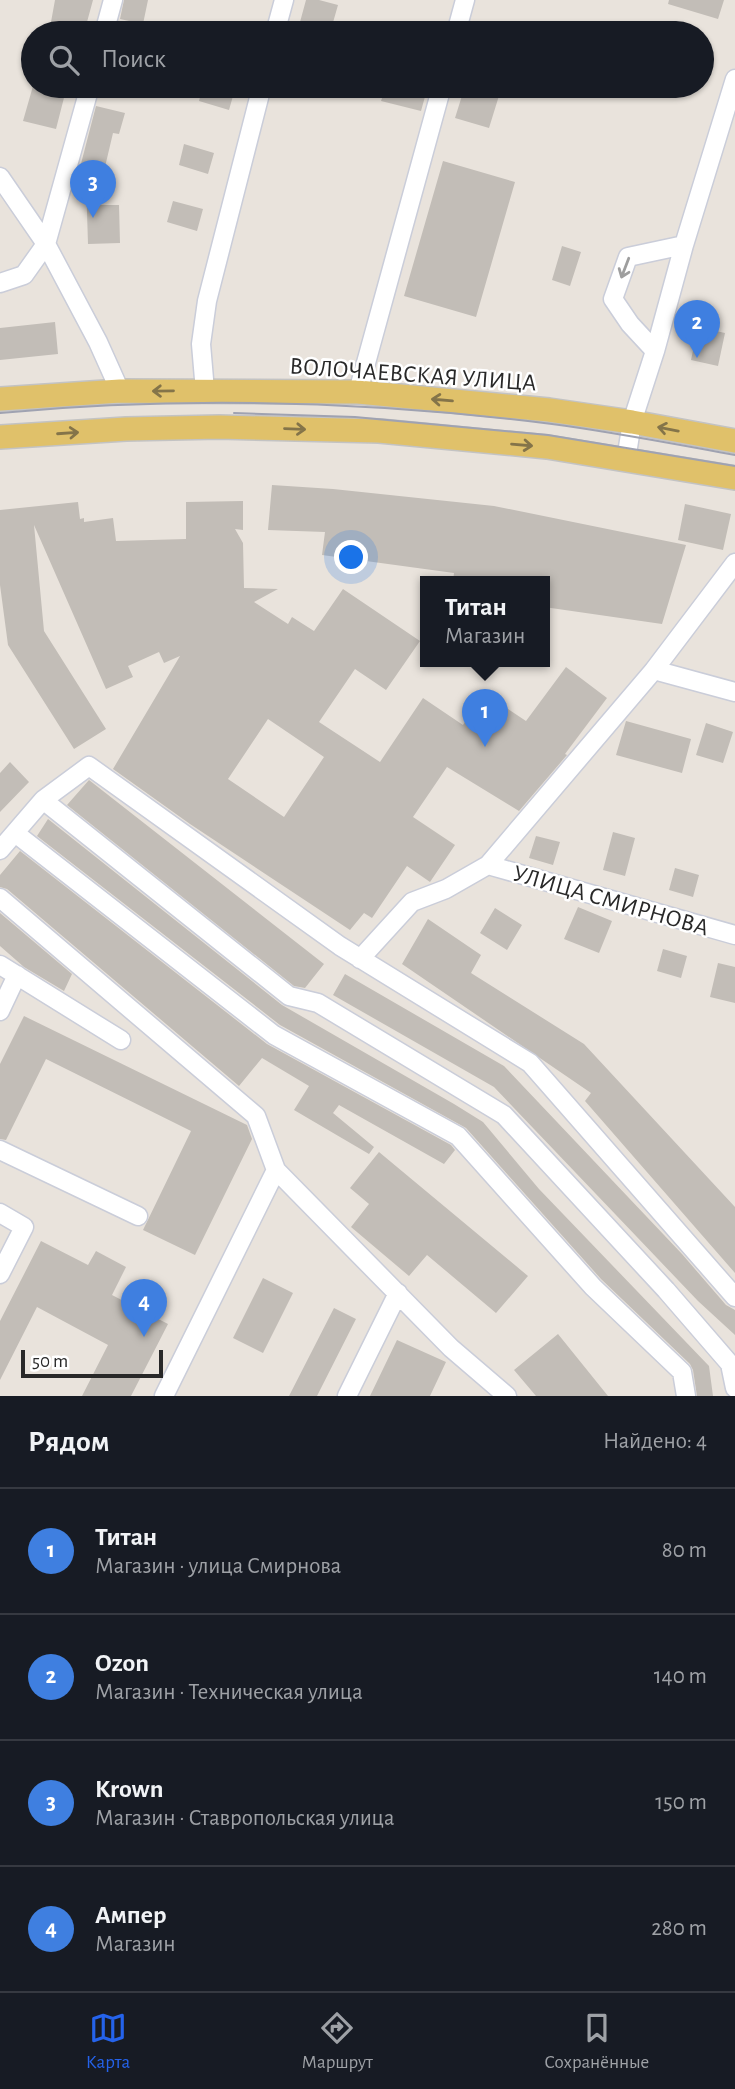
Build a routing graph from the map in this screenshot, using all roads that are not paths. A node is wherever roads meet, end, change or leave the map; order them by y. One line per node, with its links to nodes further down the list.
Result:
1 (113, 0): 4 (street)
2 (285, 0): 5 (street)
3 (465, 0): 6 (street)
4 (107, 21)
5 (279, 21)
6 (459, 21)
7 (735, 79): 13 (street)
8 (87, 98): 12 (street)
9 (259, 98): 17 (street)
10 (439, 98): 18 (street)
11 (0, 177): 12 (street)
12 (46, 244): 14 (street); 16 (street)
13 (684, 245): 15 (street); 15 (street, one-way to 15)
14 (0, 283)
15 (655, 351): 20 (street)
16 (120, 391): 17 (main road, ВОЛОЧАЕВСКАЯ УЛИЦА, one-way to 16); 19 (main road, ВОЛОЧАЕВСКАЯ УЛИЦА)
17 (205, 391): 18 (main road, ВОЛОЧАЕВСКАЯ УЛИЦА)
18 (358, 392): 20 (main road, ВОЛОЧАЕВСКАЯ УЛИЦА, one-way to 18)
19 (0, 399)
20 (632, 422): 22 (main road, ВОЛОЧАЕВСКАЯ УЛИЦА, one-way to 20); 23 (street)
21 (0, 438): 23 (main road, one-way to 23)
22 (735, 441)
23 (626, 460): 24 (main road)
24 (735, 478)
25 (735, 563): 26 (street)
26 (654, 670): 27 (street); 31 (street)
27 (735, 692)
28 (43, 800): 29 (street); 34 (street); 46 (street)
29 (15, 833): 30 (street); 50 (street)
30 (0, 850)
31 (488, 865): 33 (street, УЛИЦА СМИРНОВА); 34 (street)
32 (0, 898): 40 (street)
33 (735, 935)
34 (360, 959): 45 (street)
35 (0, 965): 36 (street)
36 (17, 975): 37 (street); 38 (street)
37 (0, 1011)
38 (121, 1040)
39 (0, 1150): 42 (street)
40 (276, 1170): 44 (street); 47 (street)
41 (0, 1213): 43 (street)
42 (138, 1216)
43 (0, 1273)
44 (398, 1293): 48 (street); 49 (street)
45 (735, 1297)
46 (735, 1388)
47 (164, 1396)
48 (346, 1396)
49 (507, 1396)
50 (686, 1396)

